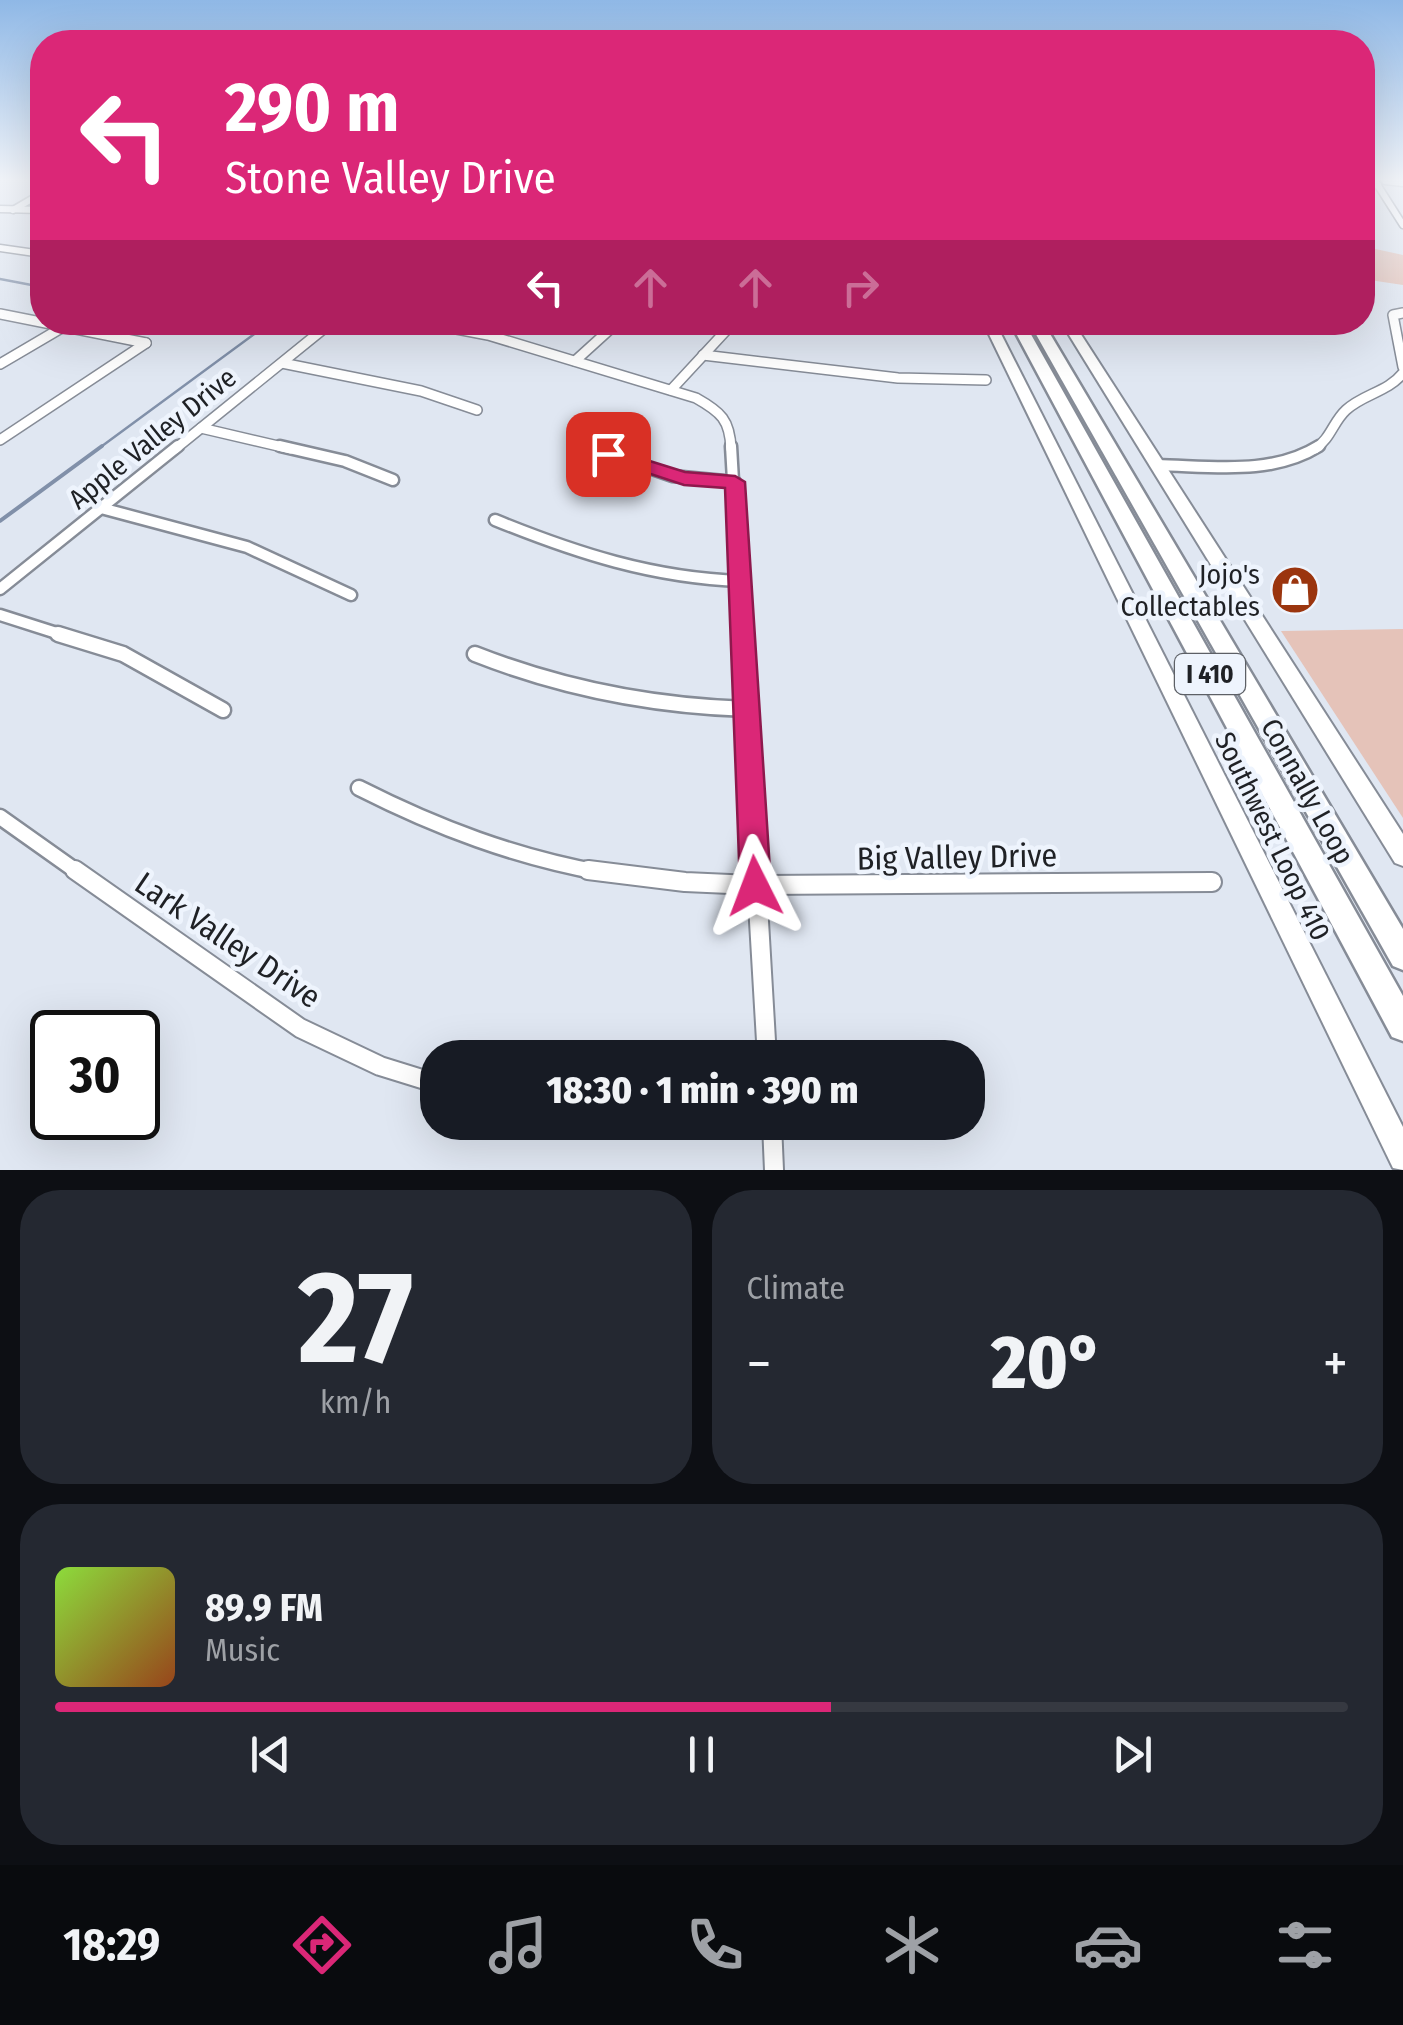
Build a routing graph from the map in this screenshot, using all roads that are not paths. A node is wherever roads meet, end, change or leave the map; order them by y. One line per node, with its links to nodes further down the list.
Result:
1 (0, 248): 2 (street)
2 (30, 252)
3 (1399, 313): 20 (street)
4 (0, 314): 5 (street)
5 (30, 320)
6 (49, 335): 19 (street)
7 (102, 335): 25 (street)
8 (316, 335): 18 (street, Apple Valley Drive)
9 (488, 335): 17 (street)
10 (603, 335): 17 (street)
11 (722, 335): 16 (street)
12 (995, 335): 49 (main road, Southwest Loop 410)
13 (1024, 335): 45 (highway, Connally Loop / I 410)
14 (1044, 335): 44 (highway, Connally Loop / I 410)
15 (1075, 335): 27 (main road)
16 (703, 355): 21 (street); 22 (street)
17 (574, 361): 22 (street)
18 (282, 363): 23 (street); 24 (street, Apple Valley Drive)
19 (0, 364)
20 (1403, 370): 27 (street)
21 (986, 380)
22 (671, 390): 29 (street)
23 (476, 410)
24 (201, 428): 28 (street); 30 (street, Apple Valley Drive)
25 (0, 440)
26 (577, 443): 29 (street)
27 (1157, 465): 41 (main road)
28 (393, 480)
29 (735, 482): 32 (street)
30 (102, 508): 33 (street, Apple Valley Drive); 34 (street)
31 (495, 520): 32 (street)
32 (741, 581): 38 (street)
33 (0, 589)
34 (351, 595)
35 (0, 615): 37 (street)
36 (474, 654): 38 (street)
37 (223, 710)
38 (747, 710): 43 (street)
39 (359, 788): 43 (street, Big Valley Drive)
40 (0, 817): 47 (street, Lark Valley Drive)
41 (1403, 855)
42 (1212, 882): 43 (street, Big Valley Drive)
43 (755, 886): 46 (street)
44 (1403, 956)
45 (1403, 1026)
46 (766, 1040)
47 (420, 1078)
48 (773, 1140): 50 (street)
49 (1403, 1158)
50 (774, 1170)

